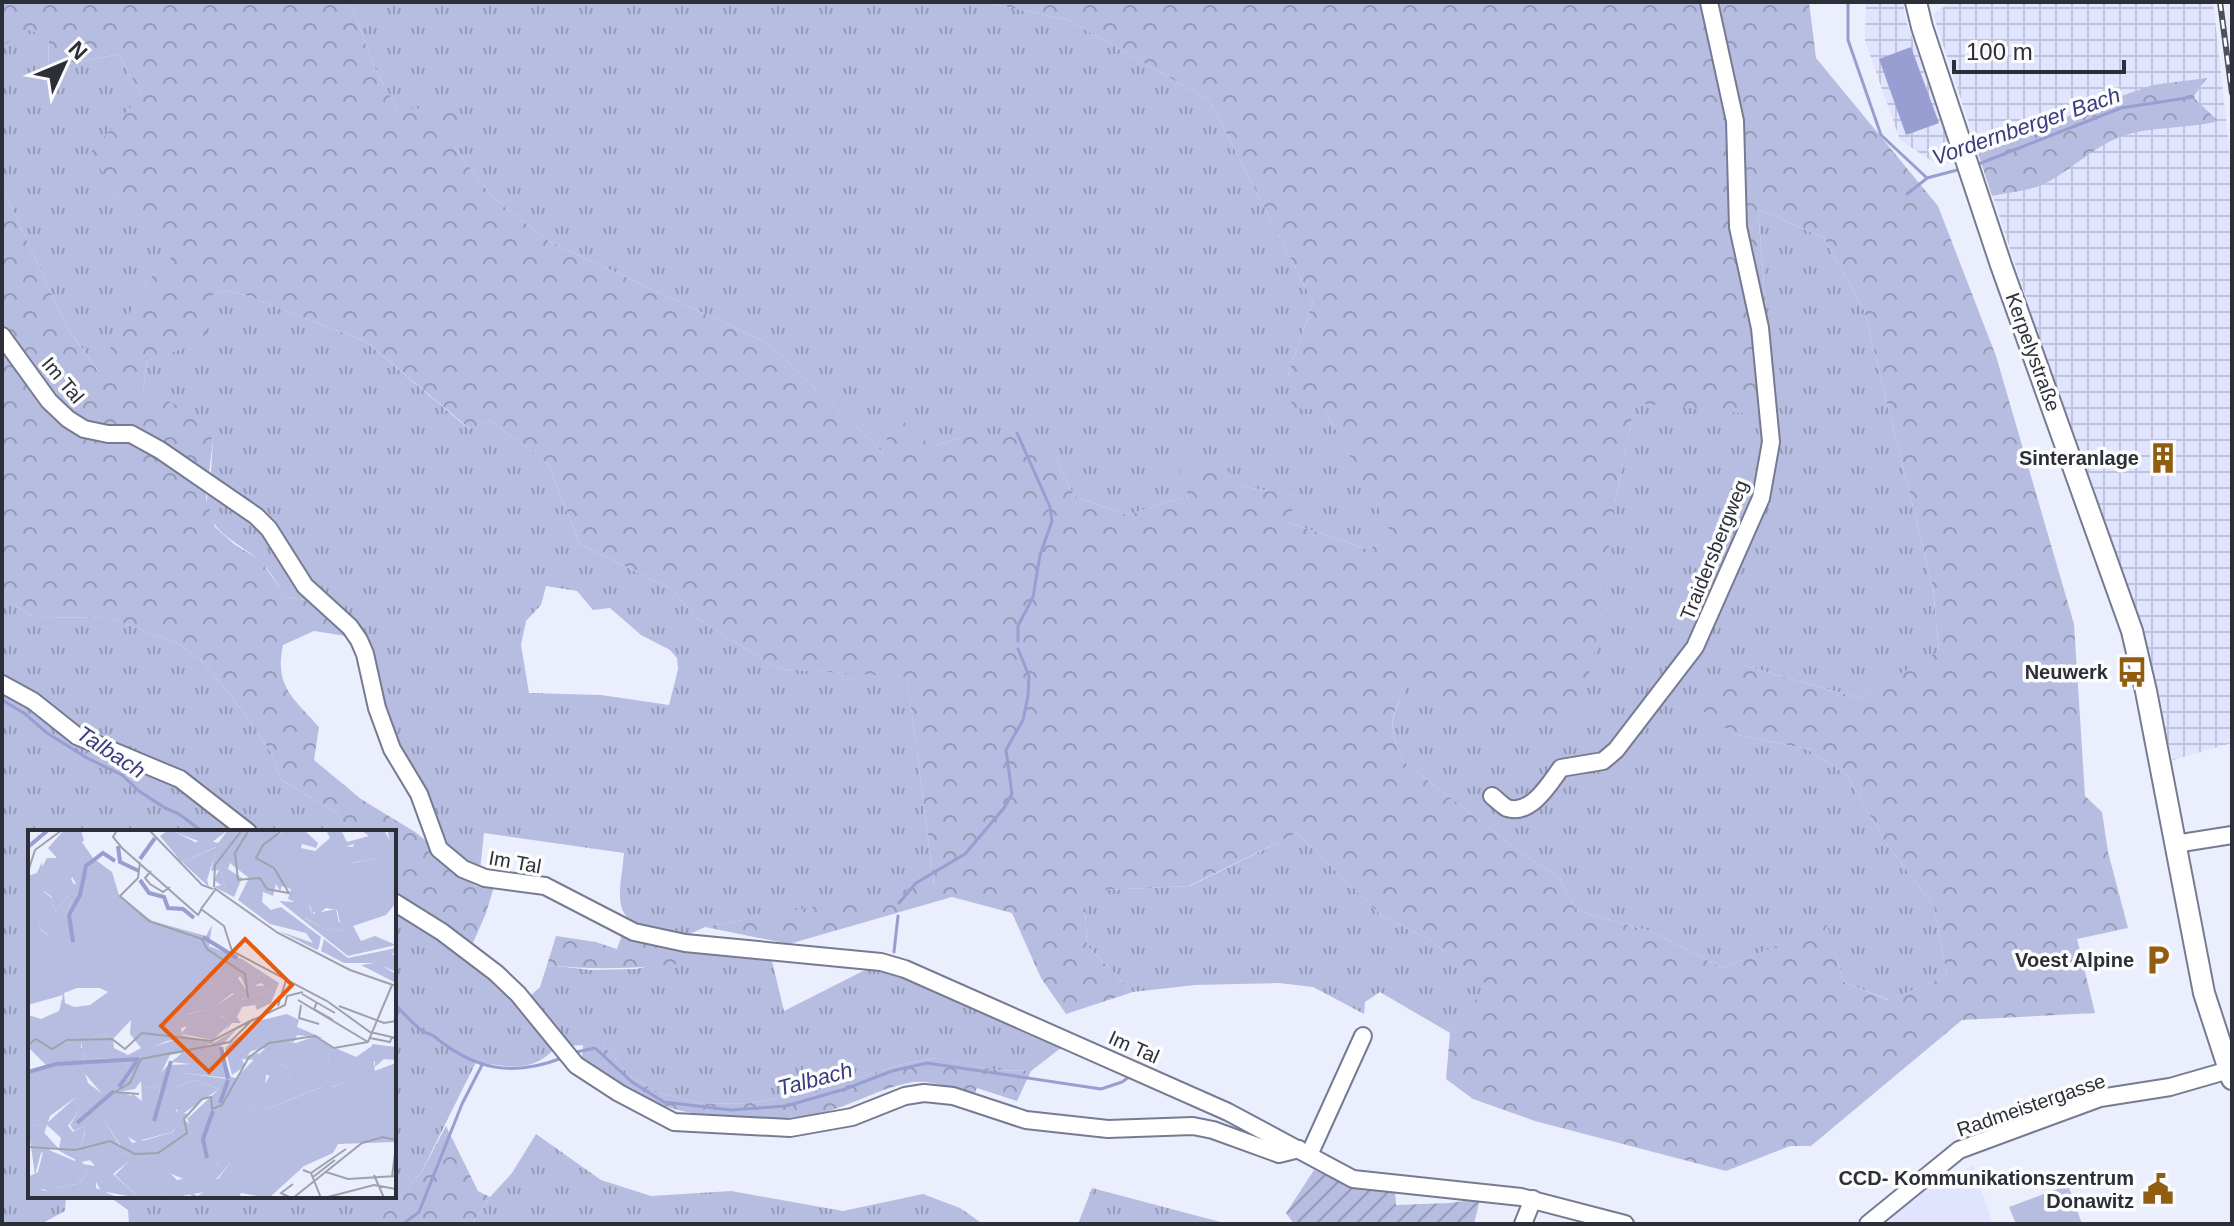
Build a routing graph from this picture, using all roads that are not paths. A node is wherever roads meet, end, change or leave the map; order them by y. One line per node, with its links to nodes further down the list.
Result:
1 (1709, 2): 5 (street, Traidersbergweg)
2 (1916, 2): 8 (main road, Kerpelystraße)
3 (2, 336): 12 (street, Im Tal)
4 (2, 684): 6 (street)
5 (1492, 796)
6 (245, 830)
7 (2232, 835): 8 (street)
8 (2175, 844): 11 (main road, Kerpelystraße)
9 (396, 903): 12 (street, Im Tal)
10 (1363, 1036): 12 (street)
11 (2230, 1074): 16 (street, Radmeistergasse)
12 (1304, 1152): 13 (street, Im Tal)
13 (1533, 1199): 14 (street); 15 (street, Im Tal)
14 (1523, 1224)
15 (1625, 1224)
16 (1868, 1224)

